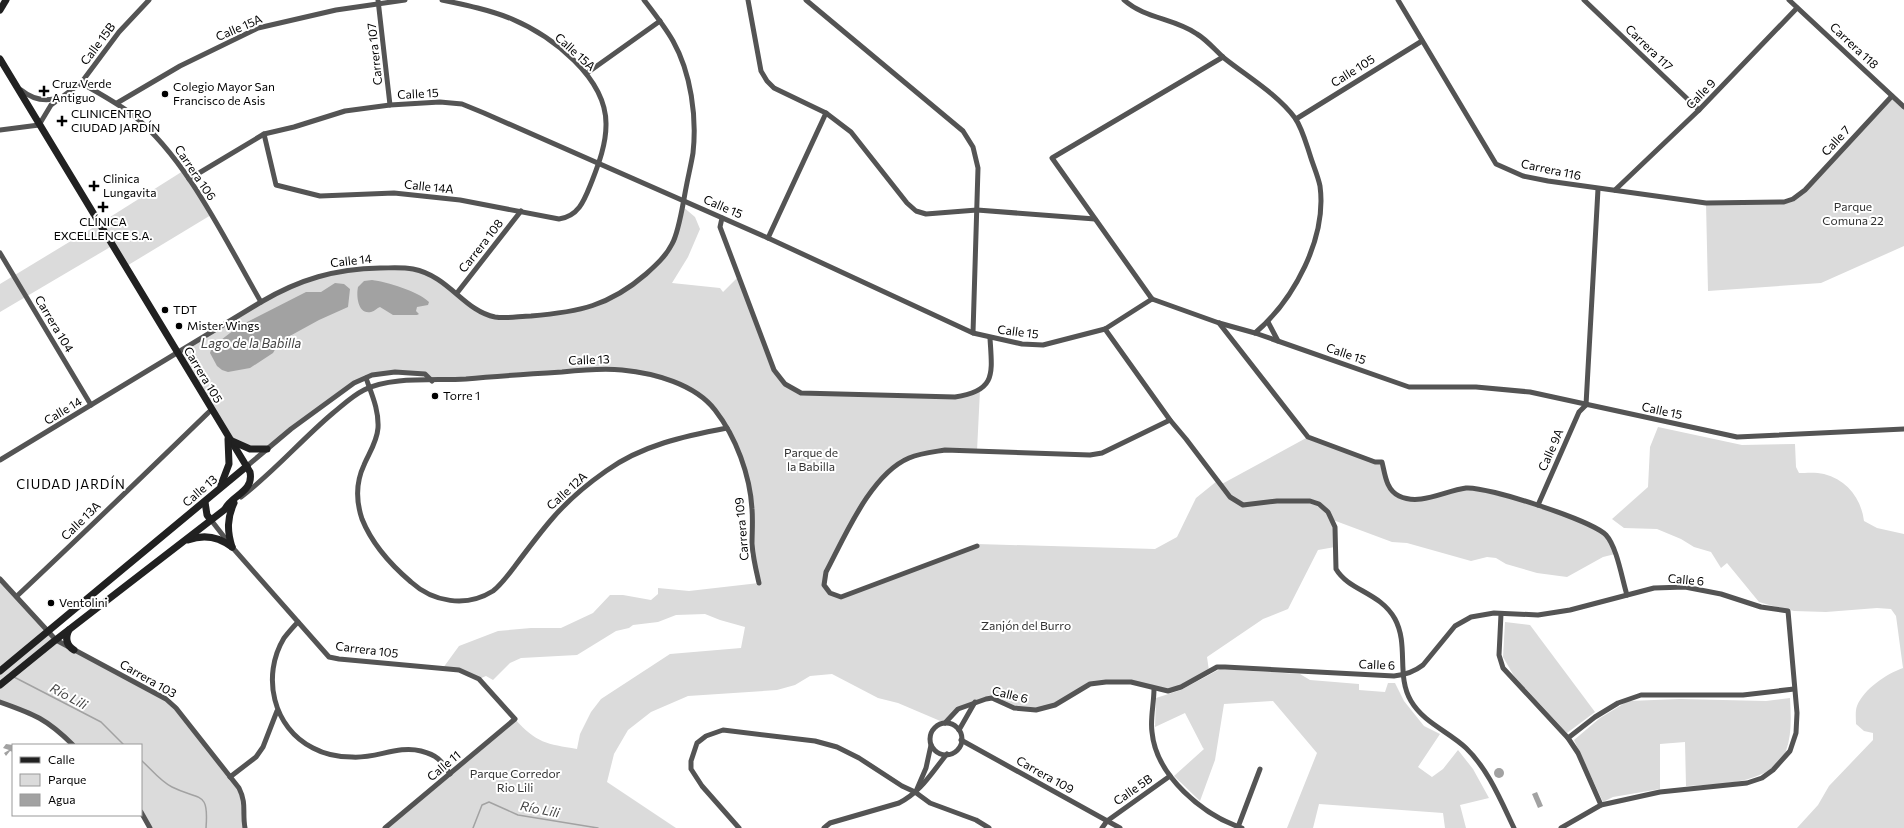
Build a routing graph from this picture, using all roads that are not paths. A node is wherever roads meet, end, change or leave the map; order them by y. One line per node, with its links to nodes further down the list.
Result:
1 (6, 0): 14 (main road)
2 (149, 0): 21 (street, Calle 15B)
3 (405, 0): 12 (street, Calle 15A)
4 (442, 0): 20 (street, Calle 15A)
5 (644, 0): 15 (street)
6 (747, 0): 29 (street)
7 (806, 0): 40 (street)
8 (1124, 0): 17 (street)
9 (1398, 0): 16 (street, Carrera 116)
10 (1584, 0): 28 (street, Carrera 117)
11 (1789, 0): 13 (street, Carrera 118)
12 (379, 2): 25 (street, Calle 15A); 26 (street, Carrera 107)
13 (1797, 8): 23 (street, Carrera 118); 28 (street, Calle 9)
14 (0, 10)
15 (660, 21): 20 (street); 39 (street)
16 (1422, 41): 30 (street, Calle 105); 36 (street, Carrera 116)
17 (1223, 57): 30 (street); 43 (street)
18 (0, 59): 22 (main road, Carrera 105)
19 (0, 68): 22 (main road, Carrera 105)
20 (587, 73): 34 (street, Calle 15A)
21 (81, 83): 24 (street, Calle 15B); 25 (street, Carrera 106)
22 (17, 88): 24 (street, Calle 15B); 31 (main road, Carrera 105)
23 (1892, 96): 27 (street, Carrera 118); 38 (street, Calle 7)
24 (61, 97): 31 (street, Calle 15B)
25 (117, 104): 35 (street, Carrera 106)
26 (390, 105): 33 (street, Calle 15); 34 (street, Calle 15)
27 (1904, 107)
28 (1699, 110): 37 (street, Calle 9)
29 (826, 113): 40 (street); 44 (street)
30 (1296, 119): 49 (street)
31 (39, 125): 32 (street); 56 (main road, Carrera 105)
32 (0, 130)
33 (264, 134): 35 (street, Calle 15); 41 (street, Calle 14A)
34 (599, 163): 39 (street, Calle 15); 41 (street, Calle 14A)
35 (189, 179): 48 (street, Carrera 106)
36 (1598, 189): 37 (street, Carrera 116); 60 (street)
37 (1615, 190): 38 (street, Carrera 116)
38 (1793, 199)
39 (683, 201): 42 (street, Calle 15); 46 (street, Calle 14)
40 (977, 210): 43 (street); 52 (street)
41 (521, 211): 46 (street, Carrera 108)
42 (722, 218): 44 (street, Calle 15); 54 (street)
43 (1095, 219): 47 (street)
44 (768, 238): 52 (street, Calle 15)
45 (0, 253): 61 (street, Carrera 104)
46 (457, 293): 48 (street, Calle 14)
47 (1152, 299): 50 (street, Calle 15); 51 (street, Calle 15)
48 (261, 302): 56 (street, Calle 14)
49 (1268, 322): 53 (street); 55 (street)
50 (1219, 323): 53 (street, Calle 15); 73 (street)
51 (1105, 329): 54 (street, Calle 15); 63 (street)
52 (973, 333): 54 (street, Calle 15)
53 (1255, 333): 55 (street, Calle 15)
54 (990, 338)
55 (1278, 341): 60 (street, Calle 15)
56 (176, 352): 61 (street, Calle 14); 62 (main road, Carrera 105)
57 (366, 378): 58 (street, Calle 13); 59 (street); 67 (street, Calle 13)
58 (432, 380): 59 (street, Calle 13); 64 (street, Calle 13)
59 (370, 387): 64 (street, Calle 12A); 72 (street, Calle 13)
60 (1586, 404): 65 (street, Calle 15); 73 (street, Calle 9A)
61 (91, 405): 68 (street, Calle 14)
62 (211, 410): 66 (main road, Carrera 105); 82 (street, Calle 13A)
63 (1170, 420): 77 (street); 90 (street)
64 (727, 428): 80 (street, Carrera 109)
65 (1904, 429)
66 (227, 437): 67 (main road); 69 (main road, Carrera 105); 70 (main road)
67 (267, 449): 69 (street, Calle 13)
68 (0, 460)
69 (247, 466): 70 (main road, Calle 13); 74 (main road)
70 (218, 489): 71 (main road, Calle 13)
71 (205, 502): 75 (main road); 86 (main road, Calle 13)
72 (234, 503): 74 (main road, Calle 13); 78 (main road)
73 (1538, 505): 81 (street)
74 (225, 509): 75 (main road, Calle 13)
75 (211, 520): 76 (main road, Calle 13); 78 (street, Carrera 105)
76 (182, 543): 78 (main road); 85 (main road, Calle 13)
77 (977, 546)
78 (232, 547): 84 (street, Carrera 105)
79 (0, 579): 82 (street, Carrera 103)
80 (759, 583)
81 (1627, 595): 83 (street, Calle 6); 93 (street, Calle 6)
82 (16, 596): 86 (street, Carrera 103)
83 (1501, 614): 90 (street, Calle 6); 100 (street)
84 (298, 622): 96 (street); 97 (street, Carrera 105)
85 (69, 630): 87 (main road, Calle 13); 88 (main road)
86 (47, 632): 87 (street, Carrera 103); 89 (main road, Calle 13)
87 (56, 640): 88 (street, Carrera 103); 91 (main road, Calle 13)
88 (74, 650): 108 (street, Carrera 103)
89 (0, 671)
90 (1403, 675): 92 (street, Calle 6); 122 (street)
91 (3, 683)
92 (1154, 689): 95 (street, Calle 6); 107 (street)
93 (1794, 689): 100 (street); 110 (street)
94 (0, 702): 102 (street)
95 (975, 702): 98 (street, Calle 6); 99 (street, Calle 6)
96 (277, 710): 106 (street); 108 (street)
97 (515, 719): 106 (street, Calle 11)
98 (945, 723): 99 (street); 103 (street)
99 (959, 730): 101 (street)
100 (1568, 738): 110 (street)
101 (961, 740): 104 (street); 112 (street, Carrera 109)
102 (72, 744)
103 (931, 745): 104 (street); 109 (street)
104 (947, 754): 109 (street)
105 (1260, 769): 113 (street)
106 (450, 774): 116 (street, Calle 11)
107 (1170, 776): 112 (street, Calle 5B); 113 (street)
108 (230, 777): 115 (street, Carrera 103)
109 (915, 792): 117 (street); 118 (street); 119 (street)
110 (1601, 804): 123 (street)
111 (142, 814): 114 (street)
112 (1107, 821): 120 (street, Calle 5B); 121 (street, Carrera 109)
113 (1240, 827)
114 (150, 828)
115 (245, 828)
116 (385, 828)
117 (739, 828)
118 (824, 828)
119 (989, 828)
120 (1102, 828)
121 (1120, 828)
122 (1514, 828)
123 (1561, 828)

